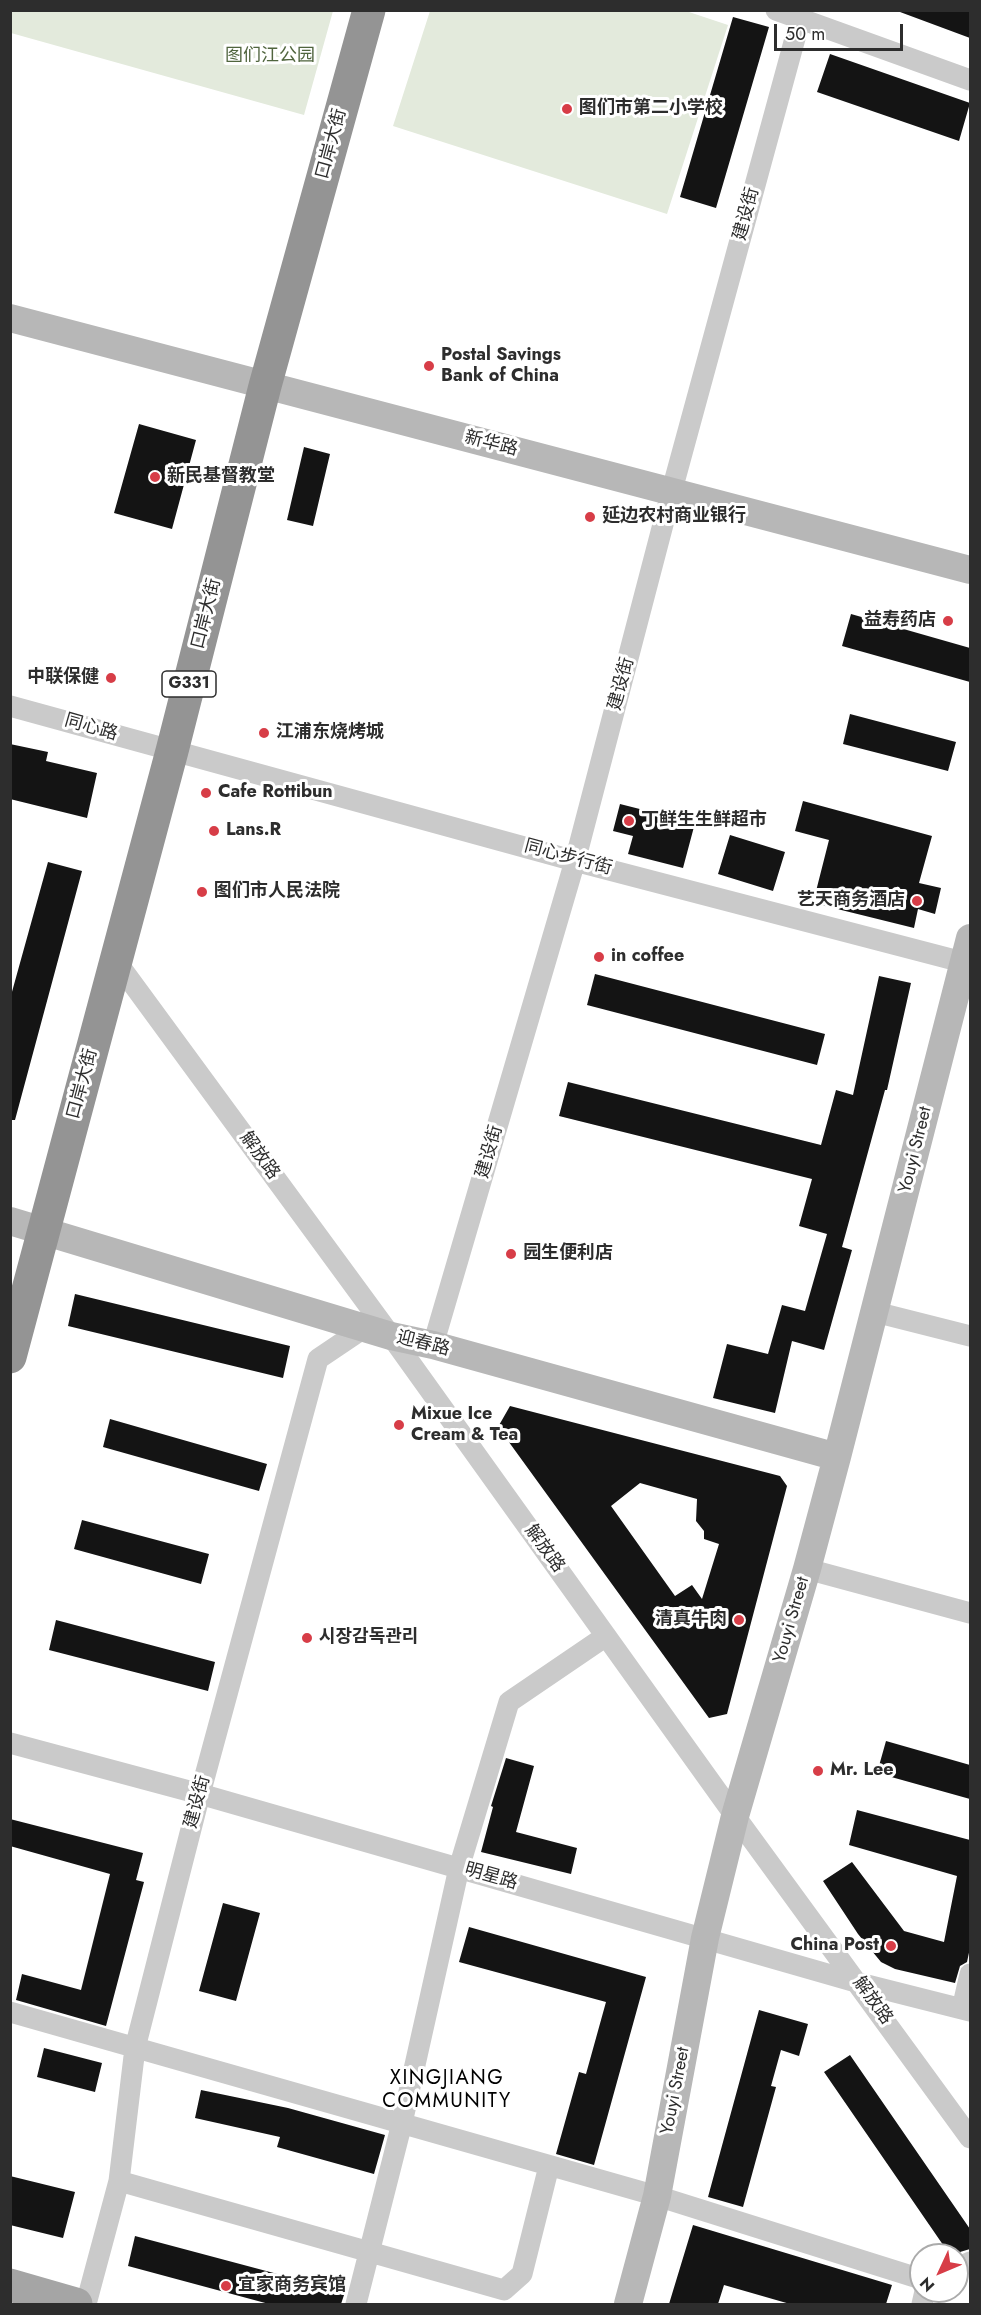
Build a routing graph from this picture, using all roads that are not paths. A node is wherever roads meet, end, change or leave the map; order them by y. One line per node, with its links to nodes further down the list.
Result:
1 (369, 10): 6 (highway, 口岸大街 / G331)
2 (776, 10): 3 (street)
3 (800, 20): 4 (street); 7 (street, 建设街)
4 (970, 80)
5 (10, 318): 6 (street, 新华路)
6 (266, 386): 7 (street, 新华路); 10 (highway, 口岸大街 / G331)
7 (672, 490): 8 (street, 新华路); 11 (street, 建设街)
8 (970, 570)
9 (10, 706): 10 (street, 同心路)
10 (172, 751): 11 (street, 同心步行街); 13 (highway, 口岸大街 / G331)
11 (575, 861): 12 (street, 同心步行街); 19 (street, 建设街)
12 (968, 955): 16 (street, Youyi Street)
13 (116, 961): 15 (highway, 口岸大街 / G331); 17 (street, 解放路)
14 (10, 1221): 15 (street, 迎春路)
15 (44, 1230): 17 (street, 迎春路); 20 (highway, 口岸大街 / G331)
16 (875, 1312): 18 (street); 21 (street, Youyi Street)
17 (378, 1332): 19 (street, 迎春路); 24 (street, 解放路); 26 (street, 建设街)
18 (970, 1336)
19 (433, 1345): 21 (street, 迎春路)
20 (10, 1357)
21 (837, 1457): 22 (street, Youyi Street)
22 (807, 1569): 23 (street); 27 (street, Youyi Street)
23 (970, 1613)
24 (606, 1636): 27 (street, 解放路); 28 (street)
25 (10, 1743): 26 (street, 明星路)
26 (200, 1794): 28 (street, 明星路); 34 (street, 建设街)
27 (735, 1816): 29 (street, Youyi Street); 31 (street, 解放路)
28 (459, 1868): 29 (street, 明星路); 35 (street)
29 (705, 1938): 31 (street, 明星路); 39 (street, Youyi Street)
30 (970, 1974): 32 (street)
31 (859, 1983): 32 (street, 明星路); 36 (street, 解放路)
32 (966, 2010)
33 (10, 2012): 34 (street)
34 (135, 2048): 35 (street); 38 (street, 建设街)
35 (402, 2123): 37 (street); 40 (street)
36 (970, 2138)
37 (549, 2166): 39 (street); 40 (street)
38 (119, 2181): 40 (street); 44 (street, 建设街)
39 (657, 2196): 41 (street); 46 (street, Youyi Street)
40 (369, 2252): 45 (street)
41 (909, 2275)
42 (10, 2286): 43 (main road)
43 (76, 2304)
44 (86, 2304)
45 (356, 2304)
46 (628, 2304)

